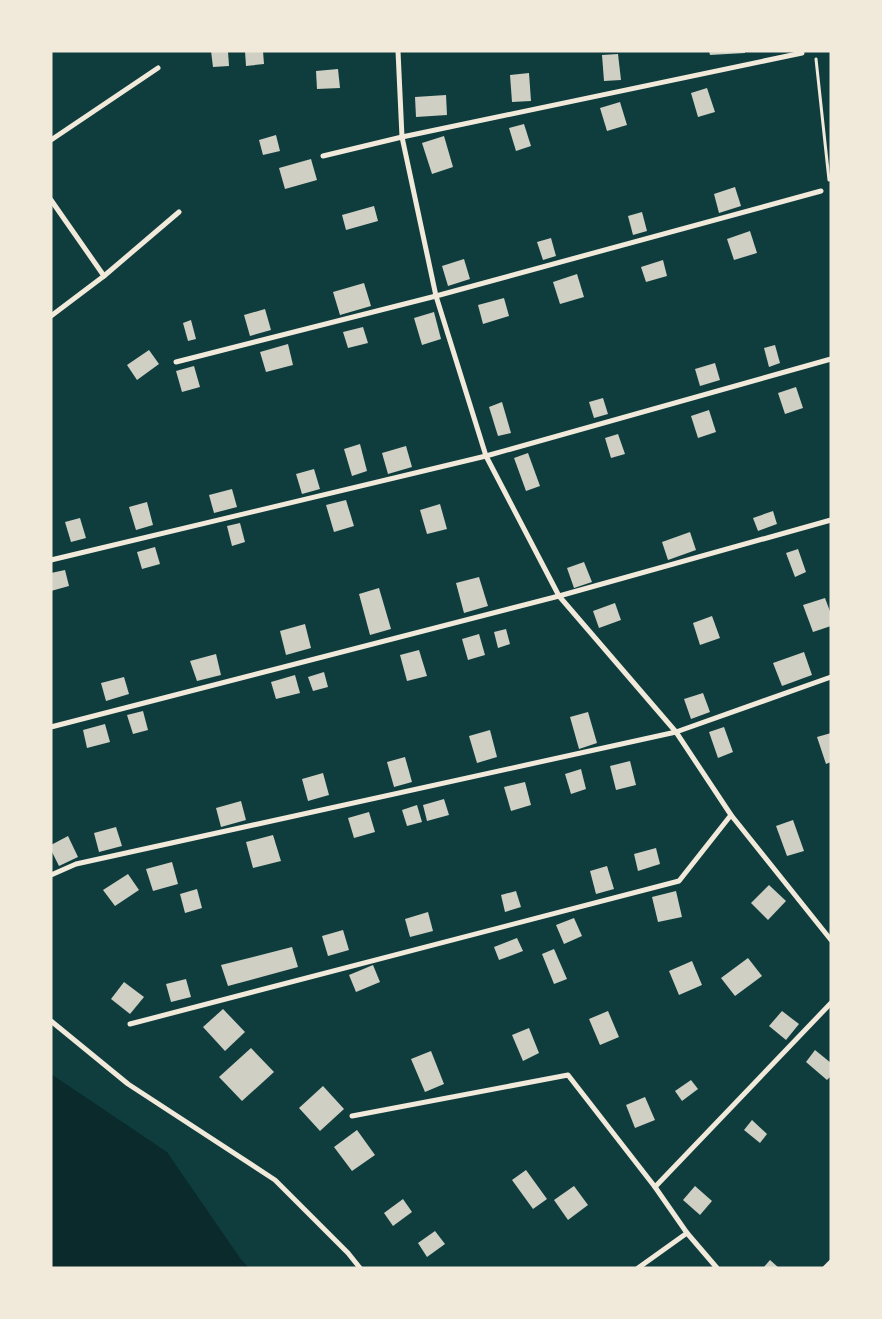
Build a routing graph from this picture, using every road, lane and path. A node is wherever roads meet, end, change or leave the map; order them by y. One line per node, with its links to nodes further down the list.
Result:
1 (398, 51): 5 (street)
2 (816, 51): 8 (path)
3 (802, 53): 5 (street)
4 (158, 68): 6 (street)
5 (402, 137): 7 (street); 13 (street)
6 (51, 140)
7 (323, 156)
8 (830, 184)
9 (821, 191): 13 (street)
10 (51, 200): 12 (street)
11 (179, 212): 12 (street)
12 (104, 276): 14 (street)
13 (436, 296): 16 (street); 17 (street)
14 (51, 316)
15 (831, 359): 17 (street)
16 (176, 362)
17 (486, 456): 19 (street); 20 (street)
18 (831, 520): 20 (street)
19 (51, 560)
20 (560, 596): 22 (street); 23 (street)
21 (831, 677): 23 (street)
22 (51, 727)
23 (676, 732): 24 (street); 25 (street)
24 (731, 815): 26 (street); 29 (street)
25 (51, 875)
26 (831, 940)
27 (831, 1003): 31 (street)
28 (51, 1021): 34 (street)
29 (130, 1024)
30 (352, 1116): 31 (street)
31 (655, 1186): 32 (street)
32 (687, 1233): 35 (street); 36 (street)
33 (831, 1262): 37 (street)
34 (360, 1268)
35 (638, 1268)
36 (717, 1268)
37 (825, 1268)

